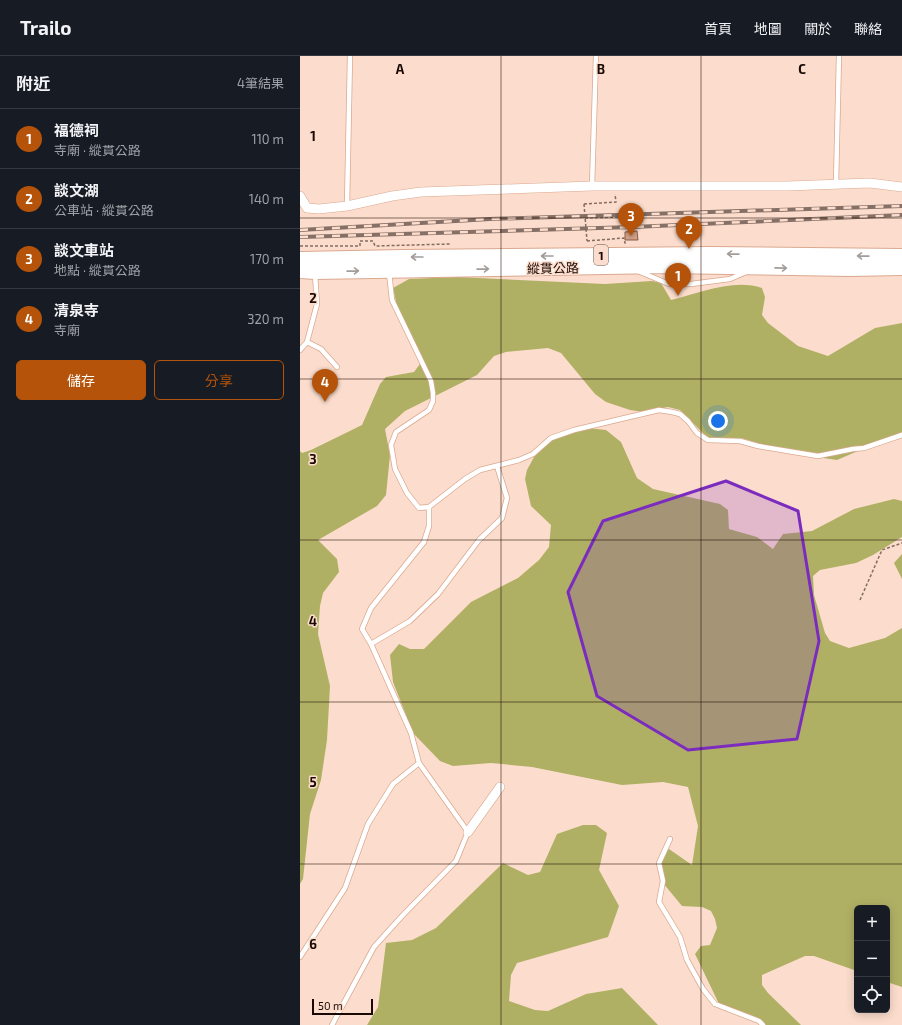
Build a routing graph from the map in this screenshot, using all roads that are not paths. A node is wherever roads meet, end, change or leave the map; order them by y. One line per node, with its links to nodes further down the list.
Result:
1 (350, 56): 8 (lane)
2 (596, 56): 5 (lane)
3 (839, 56): 4 (lane)
4 (836, 183): 5 (street); 6 (street)
5 (592, 186): 8 (street)
6 (902, 187)
7 (300, 196): 8 (street)
8 (347, 206)
9 (902, 256): 10 (main road, 縱貫公路 / 1, one-way to 10)
10 (662, 261): 11 (main road, 縱貫公路 / 1, one-way to 11); 12 (main road, 縱貫公路 / 1); 13 (main road, 縱貫公路 / 1)
11 (309, 264): 15 (main road, 縱貫公路 / 1, one-way to 15); 16 (main road, 縱貫公路 / 1); 17 (lane)
12 (627, 267): 13 (lane); 15 (main road, 縱貫公路 / 1, one-way to 12)
13 (757, 267): 14 (main road, 縱貫公路 / 1, one-way to 14)
14 (902, 268)
15 (389, 270): 22 (lane)
16 (300, 271)
17 (307, 342): 18 (lane); 19 (lane)
18 (300, 350)
19 (337, 367)
20 (902, 435): 21 (lane)
21 (497, 466): 22 (lane); 23 (lane)
22 (430, 507): 23 (lane)
23 (371, 644): 24 (lane)
24 (419, 763): 26 (lane); 28 (lane)
25 (500, 787): 26 (street)
26 (468, 832): 29 (lane)
27 (670, 839): 30 (lane)
28 (300, 956)
29 (332, 1025)
30 (763, 1025)

